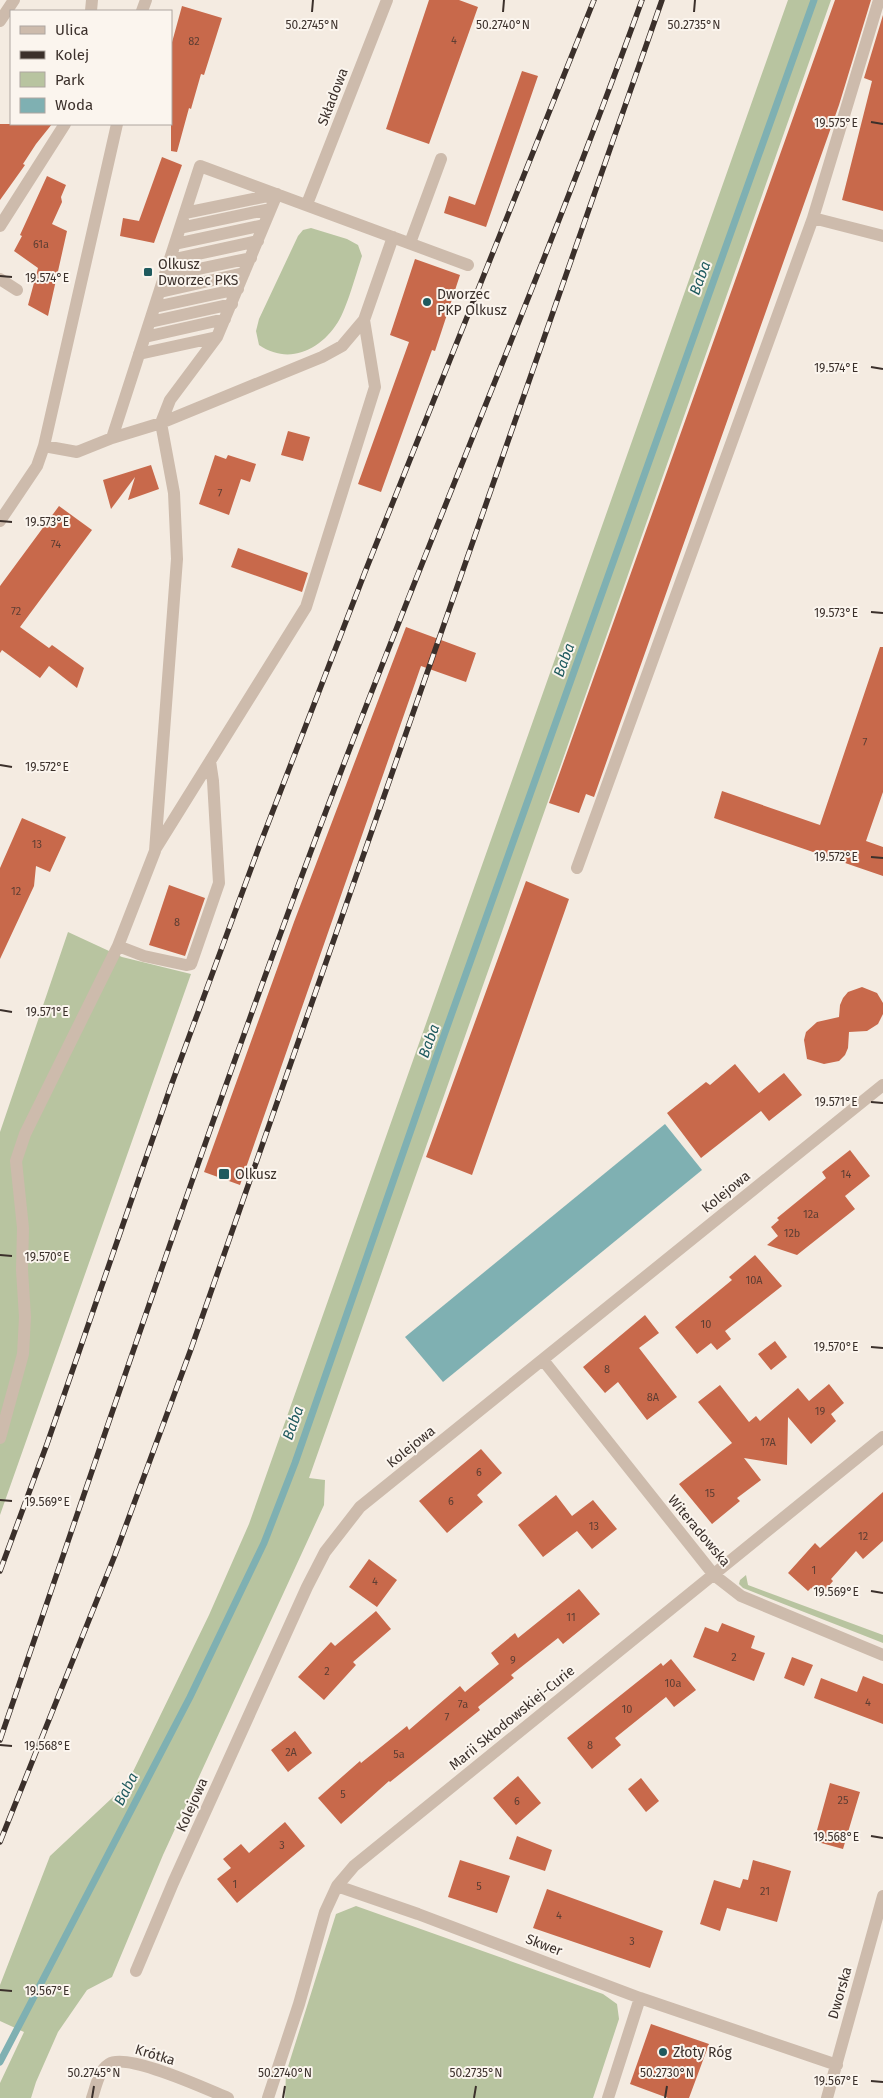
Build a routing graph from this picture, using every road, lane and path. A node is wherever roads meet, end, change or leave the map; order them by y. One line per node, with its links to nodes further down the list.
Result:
1 (14, 0): 4 (street)
2 (387, 0): 9 (street, Składowa)
3 (879, 0): 12 (street)
4 (0, 21)
5 (64, 125): 14 (street)
6 (117, 125): 40 (street)
7 (440, 159): 19 (street)
8 (277, 194): 9 (street); 10 (street); 11 (street); 11 (street)
9 (307, 204): 17 (street)
10 (270, 209): 13 (street); 15 (street)
11 (185, 212): 15 (street)
12 (812, 218): 16 (street); 44 (street)
13 (264, 225): 18 (street); 20 (street)
14 (0, 226)
15 (180, 228): 20 (street)
16 (883, 236)
17 (393, 237): 19 (street); 33 (street)
18 (258, 241): 21 (street); 22 (street)
19 (410, 243): 23 (street)
20 (175, 244): 22 (street)
21 (251, 258): 24 (street); 25 (street)
22 (170, 260): 25 (street)
23 (468, 265)
24 (244, 273): 27 (street); 29 (street)
25 (165, 276): 29 (street)
26 (0, 279): 28 (street)
27 (238, 289): 30 (street); 31 (street)
28 (17, 290)
29 (160, 292): 31 (street)
30 (232, 304): 32 (street); 34 (street)
31 (155, 306): 34 (street)
32 (225, 319): 35 (street); 36 (street)
33 (364, 320): 38 (street); 42 (street)
34 (150, 322): 35 (street)
35 (145, 337): 37 (street)
36 (217, 337): 37 (street); 38 (street)
37 (139, 354): 39 (street)
38 (162, 422): 39 (street); 43 (street)
39 (112, 438): 40 (street)
40 (44, 446): 41 (street)
41 (0, 521)
42 (210, 761): 43 (street); 45 (street)
43 (155, 851): 45 (street)
44 (577, 868)
45 (118, 946): 49 (street)
46 (883, 1085): 47 (street, Kolejowa)
47 (543, 1360): 50 (street, Witeradowska); 54 (street, Kolejowa)
48 (883, 1437): 50 (street, Marii Skłodowskiej-Curie)
49 (0, 1438)
50 (714, 1575): 51 (street, Witeradowska); 52 (street, Marii Skłodowskiej-Curie)
51 (883, 1655)
52 (337, 1886): 55 (street, Skwer); 59 (street, Marii Skłodowskiej-Curie)
53 (883, 1896): 56 (street, Dworska)
54 (136, 1971)
55 (640, 1998): 56 (street, Skwer); 60 (street)
56 (836, 2065): 61 (street, Dworska)
57 (92, 2098): 58 (street, Krótka)
58 (228, 2098)
59 (268, 2098)
60 (608, 2098)
61 (826, 2098)

